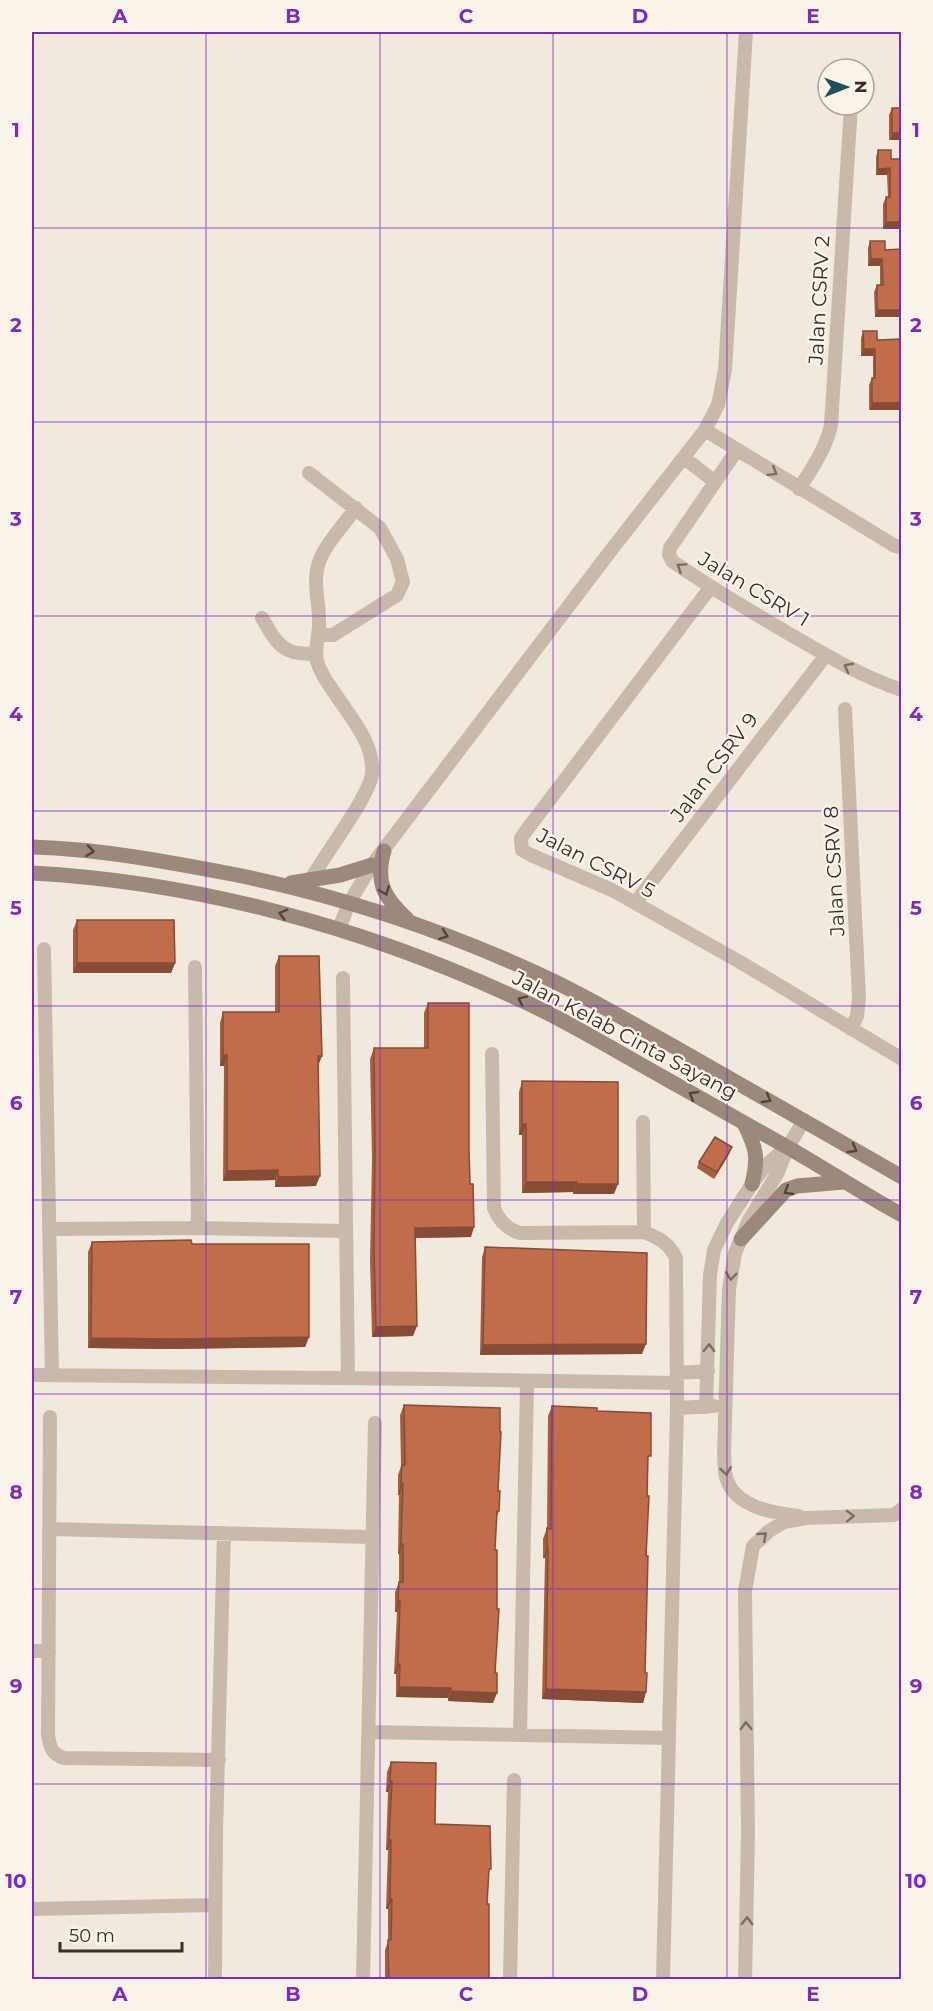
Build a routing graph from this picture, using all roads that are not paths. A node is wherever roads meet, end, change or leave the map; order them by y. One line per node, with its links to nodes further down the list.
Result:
1 (746, 32): 3 (street)
2 (850, 117): 8 (street, Jalan CSRV 2)
3 (705, 430): 4 (street); 5 (street)
4 (737, 450): 7 (street, Jalan CSRV 1); 8 (street, one-way to 8)
5 (684, 458): 7 (street); 19 (street)
6 (309, 473): 9 (street)
7 (714, 481): 11 (street, Jalan CSRV 1, one-way to 7)
8 (799, 489): 10 (street)
9 (356, 508): 13 (street); 13 (street)
10 (902, 547)
11 (710, 588): 15 (street, Jalan CSRV 1); 25 (street, Jalan CSRV 5)
12 (262, 618): 14 (street)
13 (319, 635): 14 (street)
14 (316, 653): 22 (street)
15 (826, 655): 16 (street, Jalan CSRV 1, one-way to 15); 25 (street, Jalan CSRV 9)
16 (902, 690)
17 (845, 710): 31 (street, Jalan CSRV 8)
18 (32, 847): 23 (main road, Jalan Kelab Cinta Sayang, one-way to 23)
19 (384, 851): 20 (street); 26 (main road, one-way to 26)
20 (372, 865): 22 (main road); 24 (street)
21 (32, 873): 27 (main road, Jalan Kelab Cinta Sayang, one-way to 21)
22 (310, 881): 23 (main road)
23 (282, 884): 24 (main road, Jalan Kelab Cinta Sayang)
24 (349, 903): 26 (main road, Jalan Kelab Cinta Sayang); 27 (street)
25 (634, 903): 31 (street, Jalan CSRV 5)
26 (411, 923): 34 (main road, Jalan Kelab Cinta Sayang, one-way to 34)
27 (339, 929): 36 (main road, Jalan Kelab Cinta Sayang, one-way to 27)
28 (44, 949): 43 (street)
29 (195, 967): 42 (street)
30 (343, 978): 44 (street)
31 (851, 1029): 33 (street, Jalan CSRV 5)
32 (492, 1054): 45 (street)
33 (902, 1059)
34 (804, 1120): 37 (street); 38 (main road, Jalan Kelab Cinta Sayang, one-way to 38)
35 (643, 1122): 45 (street)
36 (744, 1123): 37 (main road, Jalan Kelab Cinta Sayang); 40 (main road)
37 (788, 1147): 39 (main road, Jalan Kelab Cinta Sayang); 40 (street); 46 (street)
38 (902, 1177)
39 (844, 1182): 41 (main road, Jalan Kelab Cinta Sayang); 46 (main road, one-way to 46)
40 (752, 1184): 47 (street, one-way to 40)
41 (902, 1215)
42 (198, 1228): 43 (street); 44 (street)
43 (50, 1229): 48 (street)
44 (346, 1231): 50 (street)
45 (644, 1232): 51 (street)
46 (741, 1239): 53 (street, one-way to 53)
47 (708, 1371): 51 (street); 54 (street)
48 (52, 1375): 49 (street); 50 (street)
49 (32, 1376)
50 (348, 1378): 52 (street)
51 (678, 1378): 52 (street); 55 (street)
52 (527, 1382): 66 (street)
53 (726, 1406): 54 (street); 59 (street, one-way to 59)
54 (706, 1407): 55 (street)
55 (677, 1408): 67 (street)
56 (50, 1417): 60 (street)
57 (375, 1423): 62 (street)
58 (899, 1514): 59 (street, one-way to 58)
59 (806, 1518): 76 (street, one-way to 59)
60 (49, 1529): 61 (street); 64 (street)
61 (224, 1533): 62 (street); 68 (street)
62 (372, 1537): 65 (street)
63 (32, 1651): 64 (street)
64 (49, 1651): 68 (street)
65 (368, 1732): 66 (street); 73 (street)
66 (520, 1734): 67 (street)
67 (668, 1738): 75 (street)
68 (219, 1760): 70 (street)
69 (514, 1780): 74 (street)
70 (215, 1905): 71 (street); 72 (street)
71 (32, 1909)
72 (215, 1980)
73 (363, 1980)
74 (510, 1980)
75 (663, 1980)
76 (745, 1980)

